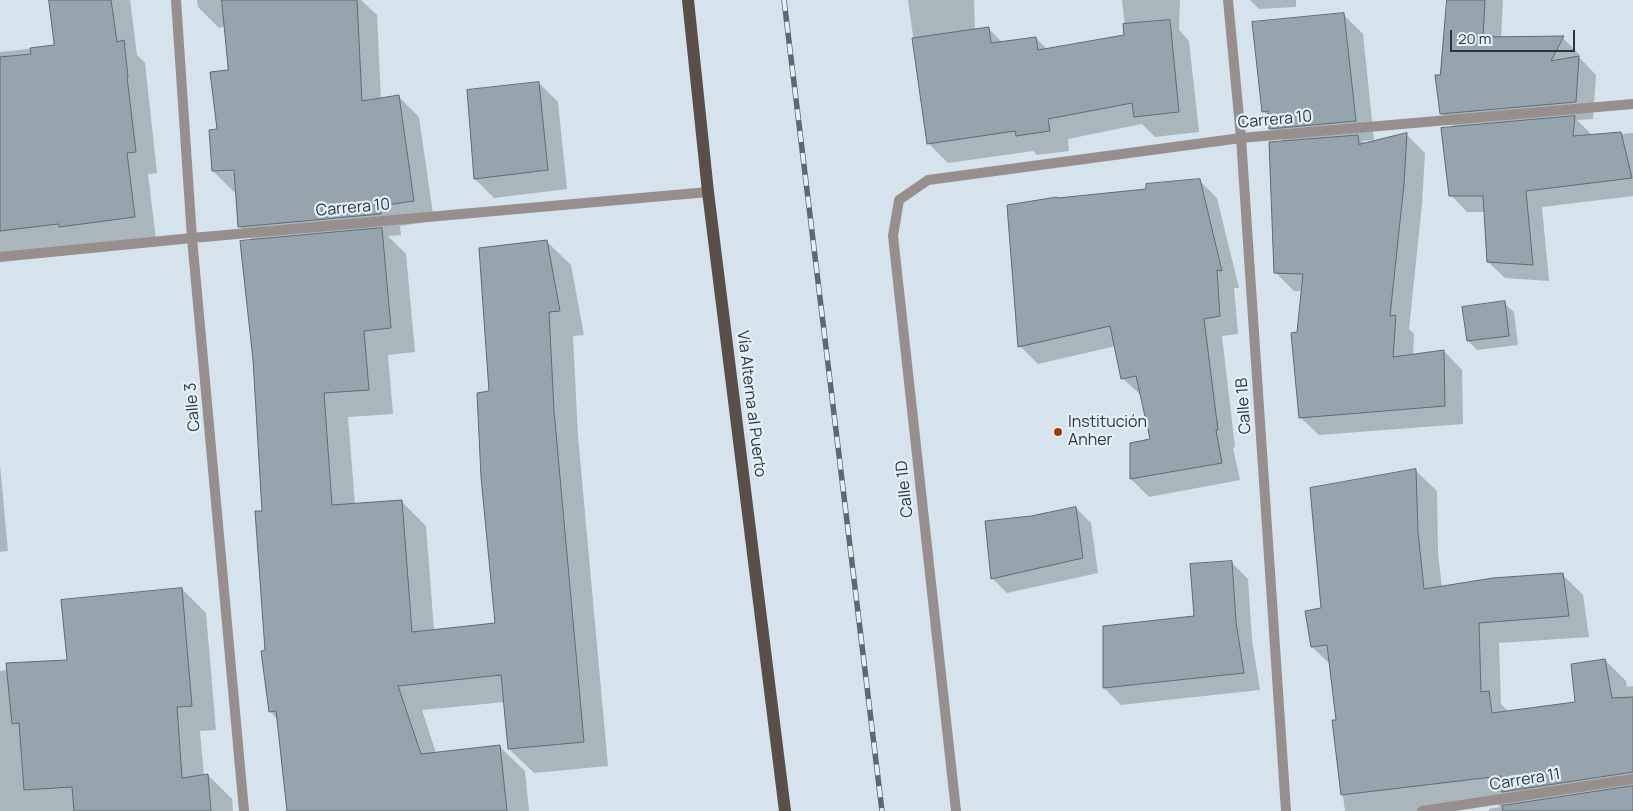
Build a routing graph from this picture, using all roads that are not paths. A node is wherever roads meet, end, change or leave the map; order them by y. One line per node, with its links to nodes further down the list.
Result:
1 (176, 0): 8 (street, Calle 3)
2 (688, 0): 7 (main road, Vía Alterna al Puerto)
3 (1228, 0): 5 (street, Calle 1B)
4 (1630, 104): 5 (street, Carrera 10)
5 (1241, 138): 6 (street, Carrera 10); 14 (street, Calle 1B)
6 (928, 180): 13 (street, Calle 1D)
7 (708, 192): 8 (street, Carrera 10); 12 (main road, Vía Alterna al Puerto)
8 (192, 238): 9 (street, Carrera 10); 11 (street, Calle 3)
9 (0, 257)
10 (1633, 779): 15 (street, Carrera 11)
11 (244, 811)
12 (785, 811)
13 (956, 811)
14 (1286, 811)
15 (1422, 811)

